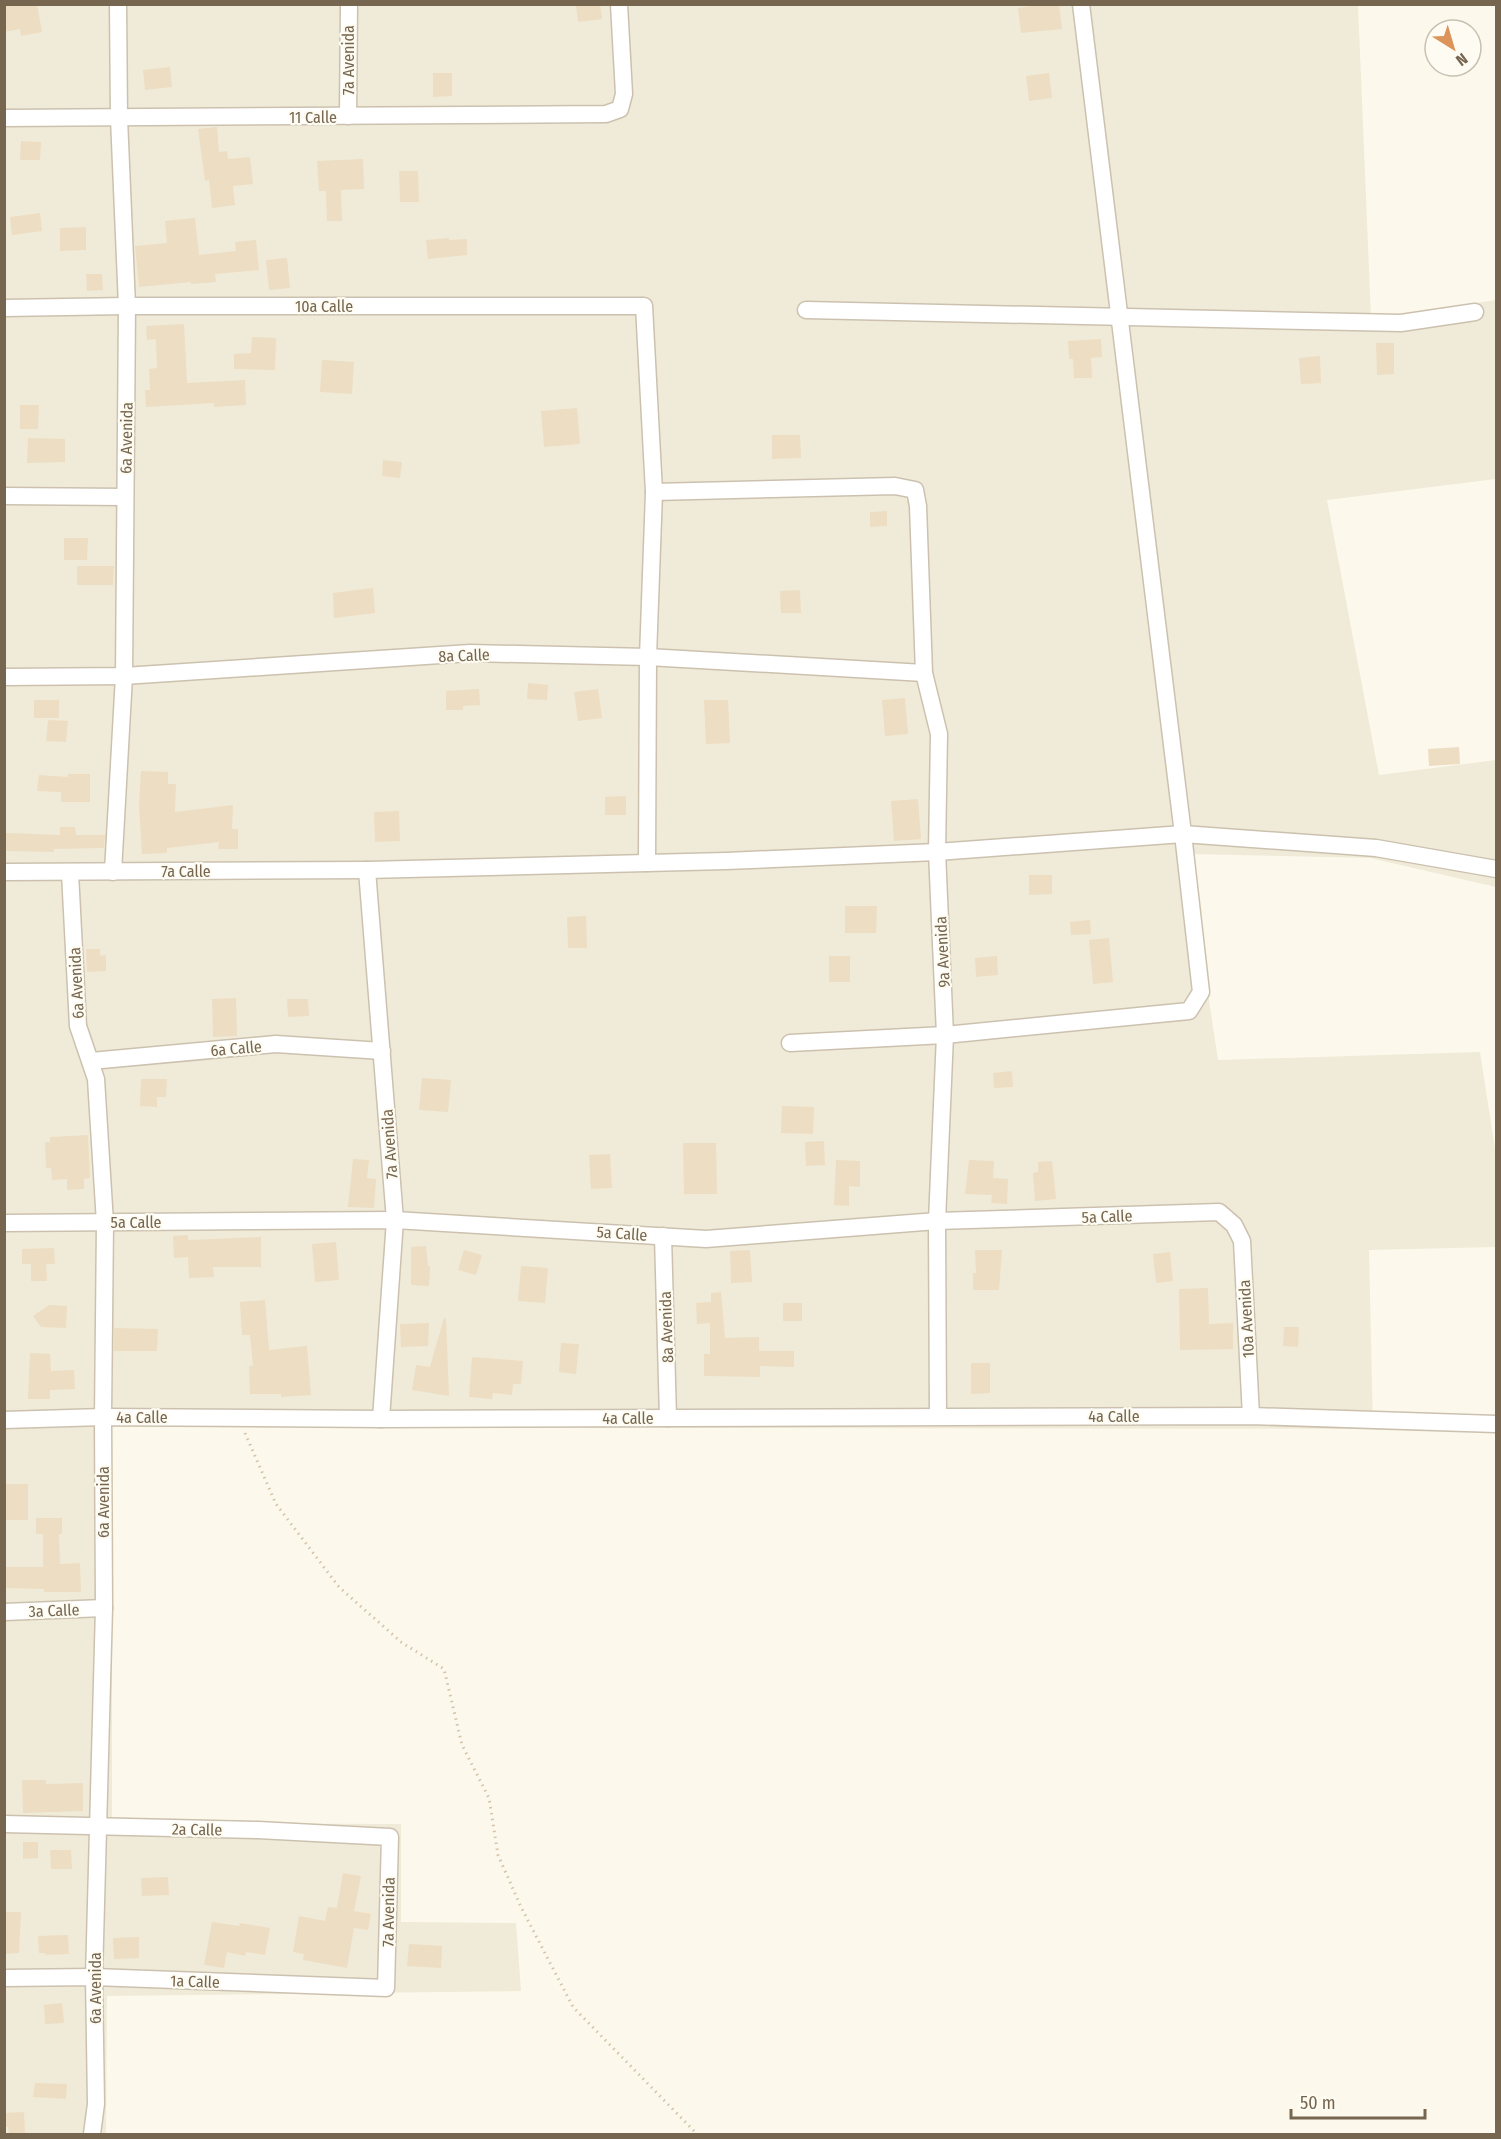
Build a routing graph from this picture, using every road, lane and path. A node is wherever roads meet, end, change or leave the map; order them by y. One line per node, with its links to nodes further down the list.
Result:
1 (118, 4): 7 (street, 6a Avenida)
2 (349, 4): 5 (street, 7a Avenida)
3 (619, 4): 5 (street, 11 Calle)
4 (1081, 4): 12 (street)
5 (348, 116): 7 (street, 11 Calle)
6 (4, 118): 7 (street, 11 Calle)
7 (119, 118): 8 (street, 6a Avenida)
8 (128, 306): 9 (street, 10a Calle); 13 (street, 10a Calle); 15 (street, 6a Avenida)
9 (4, 308)
10 (806, 310): 12 (street)
11 (1475, 312): 12 (street)
12 (1118, 318): 20 (street)
13 (654, 492): 16 (street); 17 (street, 9a Avenida)
14 (4, 496): 15 (street)
15 (125, 497): 18 (street, 6a Avenida)
16 (648, 657): 17 (street, 8a Calle); 18 (street, 8a Calle); 22 (street)
17 (924, 673): 21 (street, 9a Avenida)
18 (124, 676): 19 (street, 8a Calle); 26 (street, 6a Avenida)
19 (4, 677)
20 (1183, 834): 21 (street, 7a Calle); 23 (street, 7a Calle); 28 (street)
21 (937, 852): 22 (street, 7a Calle); 28 (street, 9a Avenida)
22 (647, 863): 24 (street, 7a Calle)
23 (1497, 869)
24 (367, 870): 26 (street, 7a Calle); 30 (street, 7a Avenida)
25 (4, 872): 27 (street, 7a Calle)
26 (113, 872): 27 (street, 7a Calle)
27 (70, 873): 31 (street, 6a Avenida)
28 (945, 1035): 29 (street); 33 (street, 9a Avenida)
29 (790, 1042)
30 (382, 1051): 31 (street, 6a Calle); 32 (street, 7a Avenida)
31 (91, 1061): 35 (street, 6a Avenida)
32 (395, 1220): 35 (street, 5a Calle); 37 (street, 5a Calle); 43 (street, 7a Avenida)
33 (937, 1221): 36 (street, 5a Calle); 37 (street, 5a Calle); 38 (street, 9a Avenida)
34 (4, 1223): 35 (street, 5a Calle)
35 (105, 1223): 40 (street, 6a Avenida)
36 (1234, 1225): 39 (street, 10a Avenida)
37 (663, 1236): 42 (street, 8a Avenida)
38 (938, 1416): 39 (street, 4a Calle); 42 (street, 4a Calle)
39 (1251, 1416): 45 (street, 4a Calle)
40 (103, 1417): 41 (street, 4a Calle); 44 (street, 4a Calle); 46 (street, 6a Avenida)
41 (238, 1418): 43 (street, 4a Calle); 55 (path)
42 (668, 1418): 43 (street, 4a Calle)
43 (381, 1419)
44 (4, 1420)
45 (1497, 1424)
46 (104, 1608): 47 (street, 3a Calle); 49 (street, 6a Avenida)
47 (4, 1612)
48 (4, 1824): 49 (street, 2a Calle)
49 (99, 1827): 50 (street, 2a Calle); 51 (street, 6a Avenida)
50 (390, 1837): 53 (street, 7a Avenida)
51 (94, 1977): 52 (street, 1a Calle); 53 (street, 1a Calle); 54 (street, 6a Avenida)
52 (4, 1978)
53 (386, 1988)
54 (92, 2134)
55 (697, 2134)

